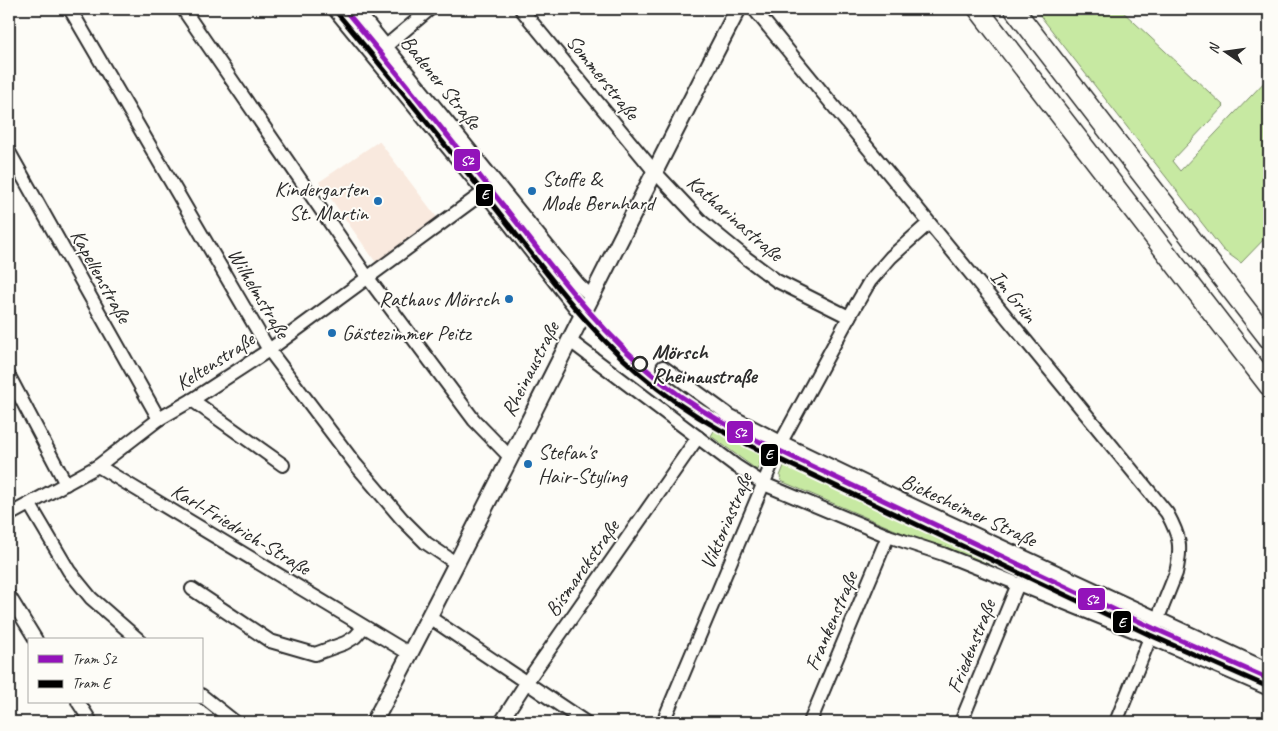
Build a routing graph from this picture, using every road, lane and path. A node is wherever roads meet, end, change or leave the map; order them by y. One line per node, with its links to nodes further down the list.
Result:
1 (70, 9): 22 (street, Wilhelmstraße)
2 (183, 9): 16 (street)
3 (334, 9): 14 (street, Badener Straße)
4 (356, 9): 11 (street, Badener Straße)
5 (430, 9): 11 (street)
6 (522, 9): 13 (street, Sommerstraße)
7 (738, 9): 13 (street, Rheinaustraße)
8 (754, 9): 15 (street, Im Grün)
9 (978, 9): 25 (main road)
10 (1014, 9): 20 (main road)
11 (386, 46): 17 (street, Badener Straße)
12 (9, 152): 27 (street, Kapellenstraße)
13 (654, 171): 17 (street, Rheinaustraße); 19 (street, Katharinastraße)
14 (484, 192): 16 (street, Keltenstraße); 18 (street, Badener Straße)
15 (929, 223): 19 (street, Viktoriastraße); 44 (street, Im Grün)
16 (368, 278): 22 (street, Keltenstraße); 30 (street)
17 (591, 296): 18 (street, Rheinaustraße)
18 (581, 315): 21 (street, Rheinaustraße)
19 (849, 317): 29 (street, Viktoriastraße)
20 (1269, 339)
21 (569, 340): 28 (street, Bickesheimer Straße); 30 (street, Rheinaustraße)
22 (269, 350): 26 (street, Keltenstraße); 38 (street, Wilhelmstraße)
23 (663, 367): 29 (street, Bickesheimer Straße)
24 (9, 376): 33 (street)
25 (1269, 386)
26 (192, 400): 27 (street, Keltenstraße); 31 (street)
27 (159, 419): 32 (street, Keltenstraße)
28 (698, 438): 34 (street, Bickesheimer Straße); 49 (street, Bismarckstraße)
29 (781, 442): 34 (street, Viktoriastraße); 44 (street, Bickesheimer Straße)
30 (510, 457): 38 (street, Rheinaustraße)
31 (283, 465)
32 (98, 466): 33 (street, Keltenstraße); 43 (street, Karl-Friedrich-Straße)
33 (66, 484): 35 (street, Keltenstraße)
34 (764, 484): 37 (street, Bickesheimer Straße); 58 (street, Viktoriastraße)
35 (30, 505): 36 (street, Keltenstraße); 46 (street)
36 (9, 516)
37 (888, 536): 39 (street, Bickesheimer Straße); 59 (street, Frankenstraße)
38 (457, 564): 42 (street, Rheinaustraße)
39 (1018, 584): 44 (street, Bickesheimer Straße); 60 (street, Friedenstraße)
40 (192, 589): 43 (street)
41 (9, 596): 45 (street)
42 (429, 618): 47 (street, Rheinaustraße); 49 (street)
43 (364, 627): 47 (street, Karl-Friedrich-Straße)
44 (1153, 628): 48 (street, Bickesheimer Straße); 50 (street, Bickesheimer Straße); 61 (street, Im Grün)
45 (35, 638)
46 (137, 638)
47 (410, 654): 55 (street, Rheinaustraße)
48 (1269, 670)
49 (526, 683): 56 (street, Bismarckstraße); 57 (street)
50 (1269, 689)
51 (202, 696): 54 (street)
52 (79, 704): 53 (street)
53 (91, 722)
54 (235, 722)
55 (374, 722)
56 (501, 722)
57 (585, 722)
58 (663, 722)
59 (810, 722)
60 (961, 722)
61 (1116, 722)

